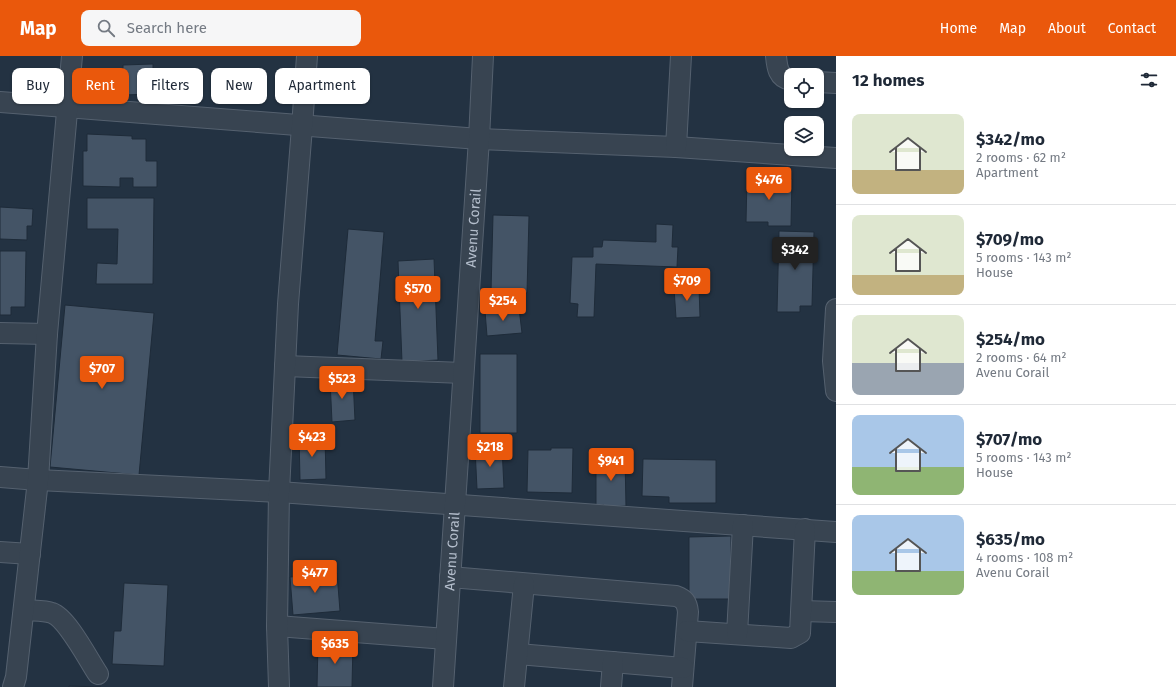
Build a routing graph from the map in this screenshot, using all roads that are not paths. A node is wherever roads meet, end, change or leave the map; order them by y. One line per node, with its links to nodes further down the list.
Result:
1 (72, 56): 10 (street)
2 (307, 56): 11 (street)
3 (478, 56): 12 (street, Avenu Corail)
4 (681, 56): 13 (street)
5 (776, 56): 6 (street)
6 (784, 77)
7 (824, 82): 8 (street)
8 (836, 83)
9 (0, 102): 10 (street)
10 (67, 107): 11 (street); 17 (street)
11 (302, 127): 12 (street); 18 (street)
12 (479, 139): 13 (street); 19 (street, Avenu Corail)
13 (676, 147): 14 (street)
14 (836, 158)
15 (836, 309): 20 (street)
16 (0, 333): 17 (street)
17 (47, 334): 22 (street)
18 (285, 366): 19 (street); 23 (street)
19 (463, 373): 24 (street, Avenu Corail)
20 (836, 390)
21 (0, 477): 22 (street)
22 (38, 480): 23 (street); 29 (street)
23 (279, 492): 24 (street); 35 (street)
24 (454, 505): 25 (street); 30 (street, Avenu Corail)
25 (743, 525): 26 (street); 37 (street)
26 (805, 529): 27 (street); 33 (street)
27 (836, 532)
28 (0, 552): 29 (street)
29 (30, 554): 32 (street)
30 (450, 577): 31 (street); 38 (street, Avenu Corail)
31 (524, 584): 36 (street); 39 (street)
32 (24, 610): 41 (street); 43 (street)
33 (802, 611): 34 (street); 37 (street)
34 (836, 612)
35 (277, 626): 38 (street); 44 (street)
36 (687, 631): 37 (street); 42 (street)
37 (737, 634)
38 (446, 640): 45 (street, Avenu Corail)
39 (518, 654): 40 (street); 46 (street)
40 (613, 662): 42 (street); 47 (street)
41 (98, 674)
42 (683, 677)
43 (13, 687)
44 (279, 687)
45 (443, 687)
46 (514, 687)
47 (611, 687)

